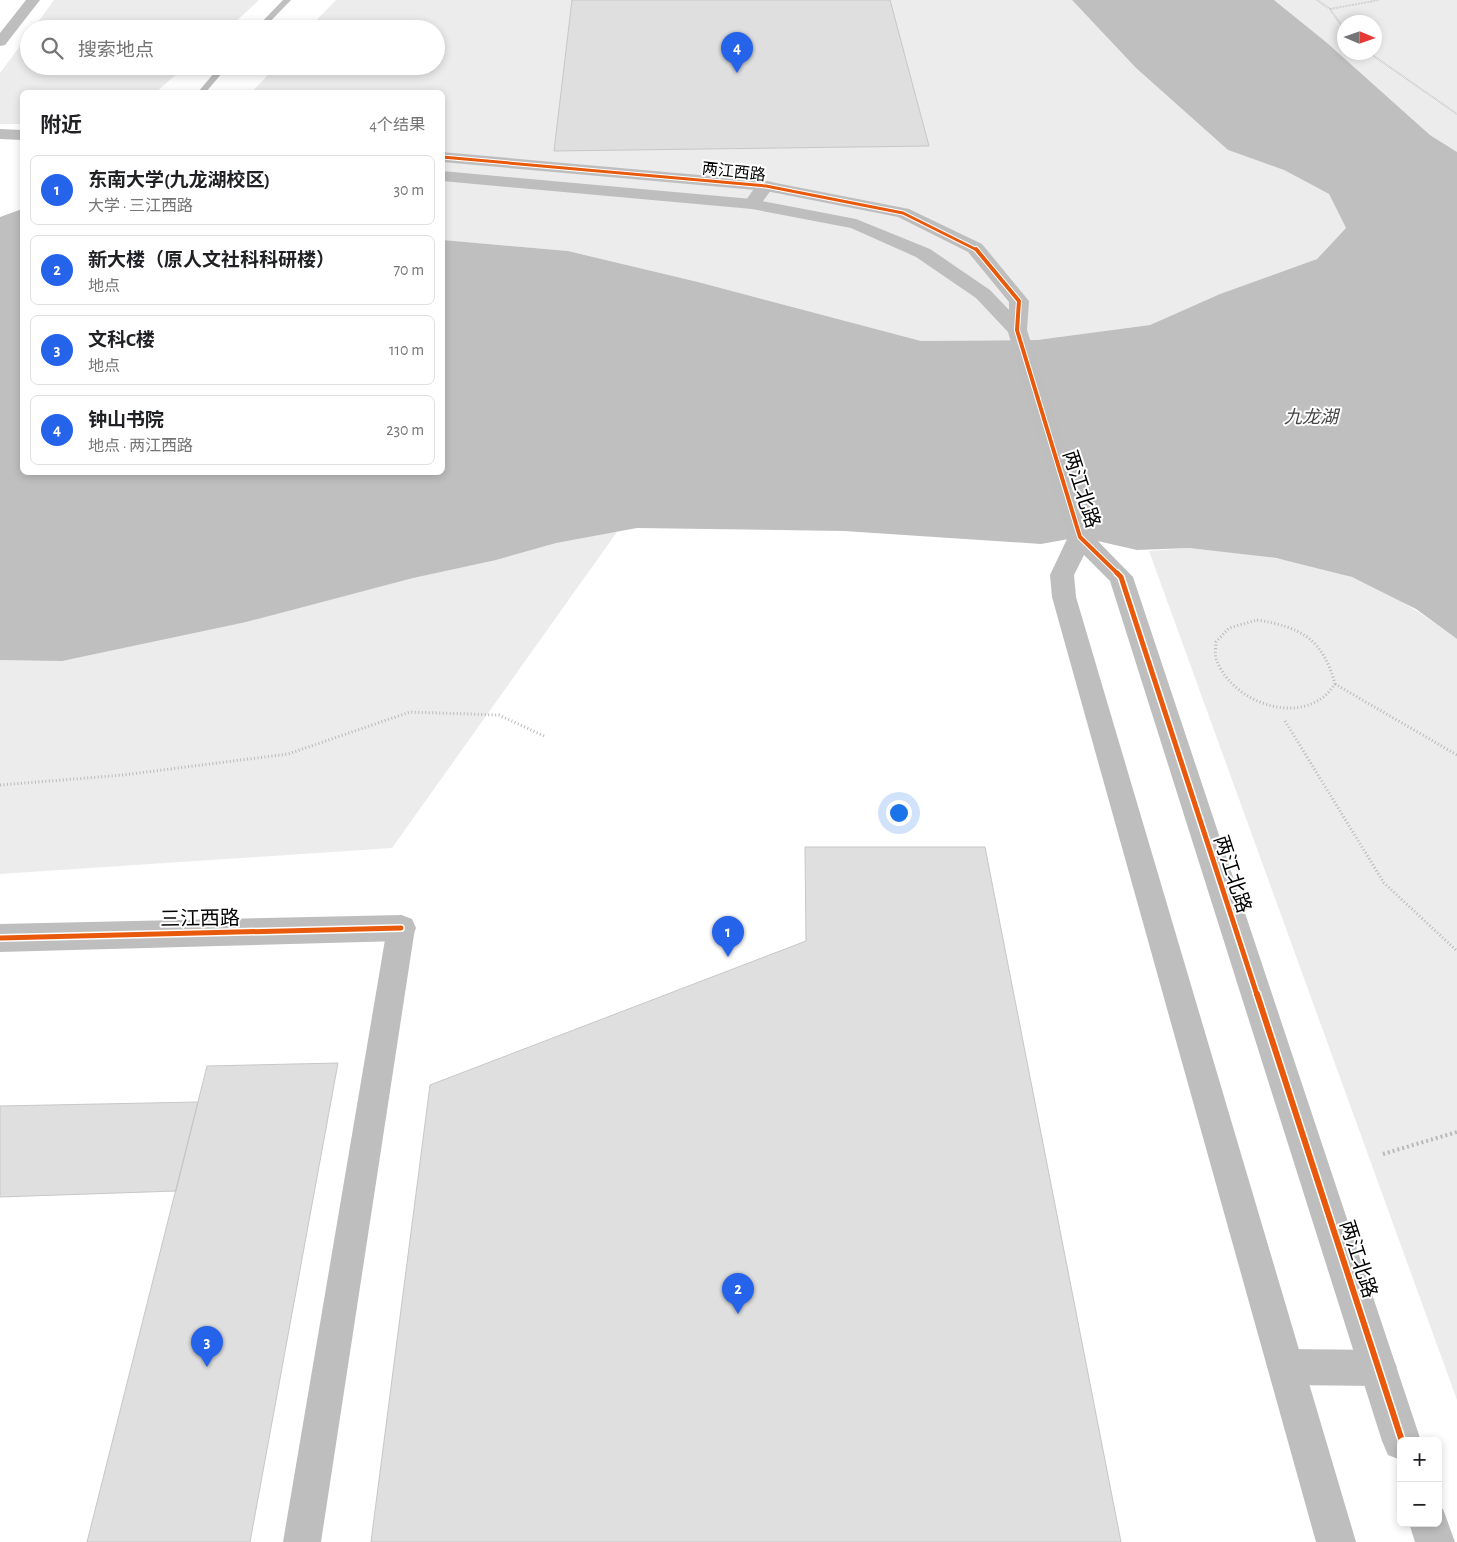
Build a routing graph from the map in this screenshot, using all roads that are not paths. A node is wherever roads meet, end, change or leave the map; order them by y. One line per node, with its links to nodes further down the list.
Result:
1 (33, 0): 2 (lane)
2 (0, 42)
3 (0, 134): 4 (street)
4 (20, 135)
5 (0, 150): 6 (street)
6 (20, 150)
7 (445, 156): 9 (street, 两江西路)
8 (445, 176): 10 (street, 两江西路)
9 (766, 186): 10 (lane); 11 (street, 两江西路)
10 (752, 204): 11 (street, 两江西路)
11 (1017, 330): 12 (street, 两江北路)
12 (1080, 538): 15 (street, 两江北路); 16 (street, 两江北路)
13 (401, 928): 14 (street, 三江西路); 19 (lane)
14 (0, 938)
15 (1288, 1368): 16 (lane); 20 (street, 两江北路)
16 (1379, 1368): 17 (street, 两江北路)
17 (1401, 1437)
18 (1430, 1527): 21 (street)
19 (302, 1542)
20 (1336, 1542)
21 (1435, 1542)

